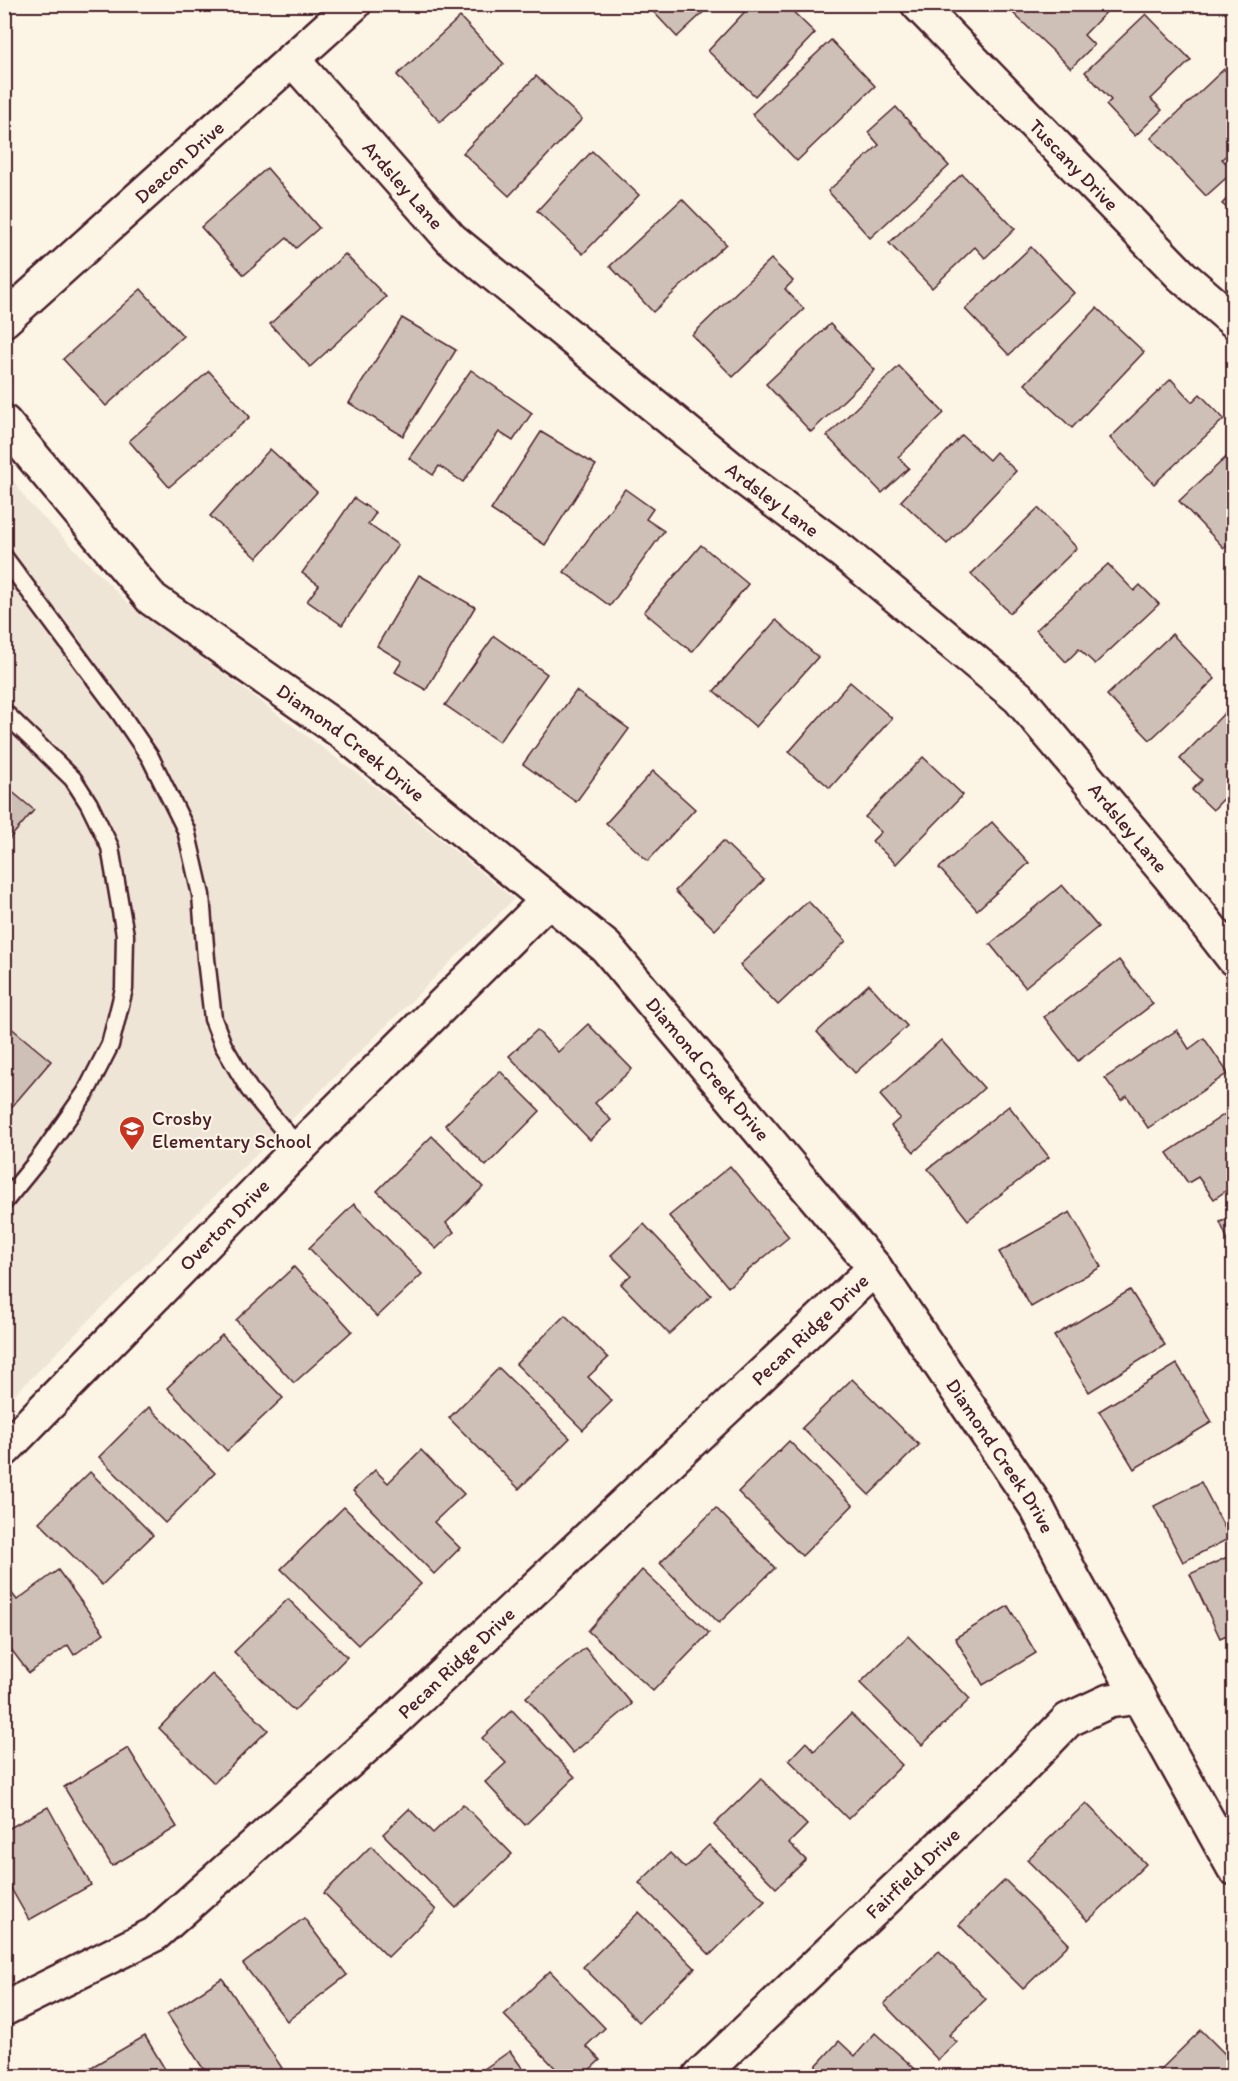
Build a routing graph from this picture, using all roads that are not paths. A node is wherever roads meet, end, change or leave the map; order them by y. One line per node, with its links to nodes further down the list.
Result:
1 (354, 4): 3 (street, Deacon Drive)
2 (918, 4): 5 (street, Tuscany Drive)
3 (292, 59): 4 (street, Deacon Drive); 10 (street, Ardsley Lane)
4 (4, 320)
5 (1233, 321)
6 (4, 422): 9 (street, Diamond Creek Drive)
7 (4, 557): 11 (lane)
8 (4, 712): 12 (lane)
9 (548, 900): 11 (street, Overton Drive); 13 (street, Diamond Creek Drive)
10 (1233, 959)
11 (299, 1148): 14 (street, Overton Drive)
12 (4, 1202)
13 (875, 1268): 15 (street, Diamond Creek Drive); 17 (street, Pecan Ridge Drive)
14 (4, 1450)
15 (1139, 1697): 16 (street, Diamond Creek Drive); 18 (street, Fairfield Drive)
16 (1233, 1868)
17 (4, 2009)
18 (700, 2076)

